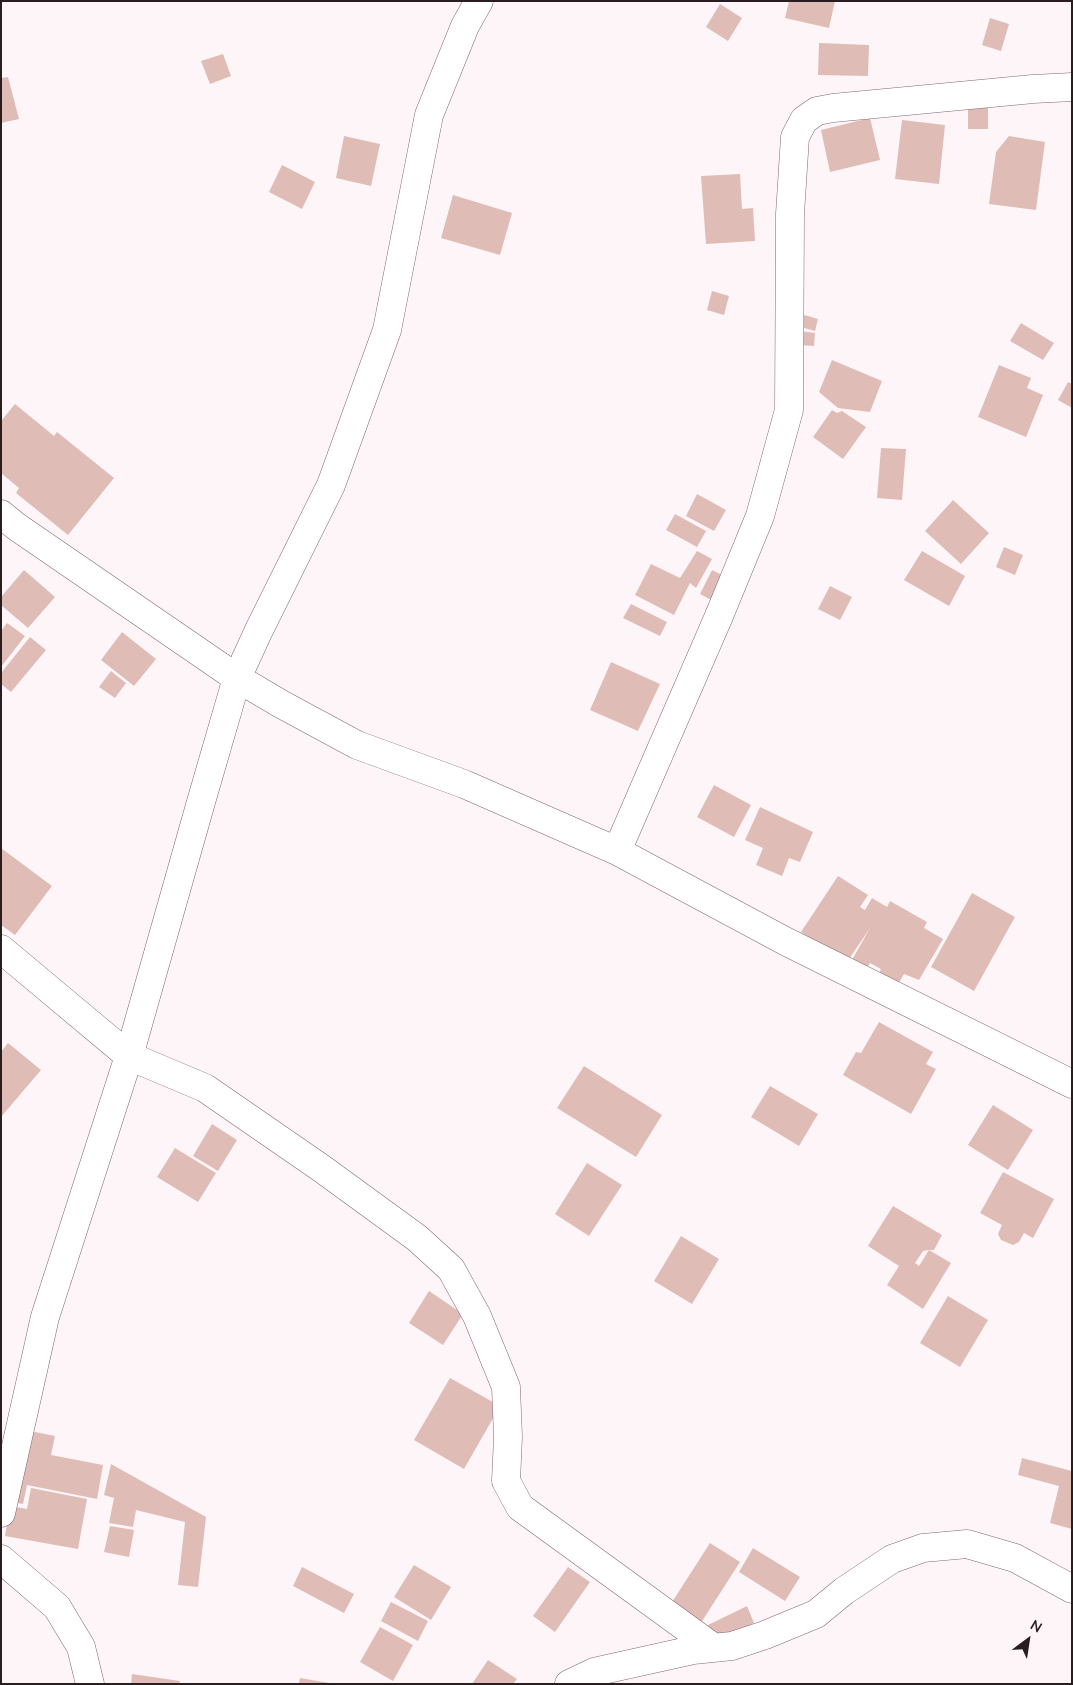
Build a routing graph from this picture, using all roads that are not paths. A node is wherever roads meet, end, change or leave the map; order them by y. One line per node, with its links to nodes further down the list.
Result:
1 (479, 1): 4 (street)
2 (1072, 87): 5 (street)
3 (1, 514): 4 (street)
4 (237, 678): 5 (street); 7 (street)
5 (617, 851): 8 (street)
6 (1, 949): 7 (street)
7 (129, 1056): 9 (street); 12 (street)
8 (1072, 1084)
9 (1, 1513)
10 (1, 1559): 13 (street)
11 (1072, 1589): 12 (street)
12 (714, 1648): 14 (street)
13 (90, 1684)
14 (569, 1684)

